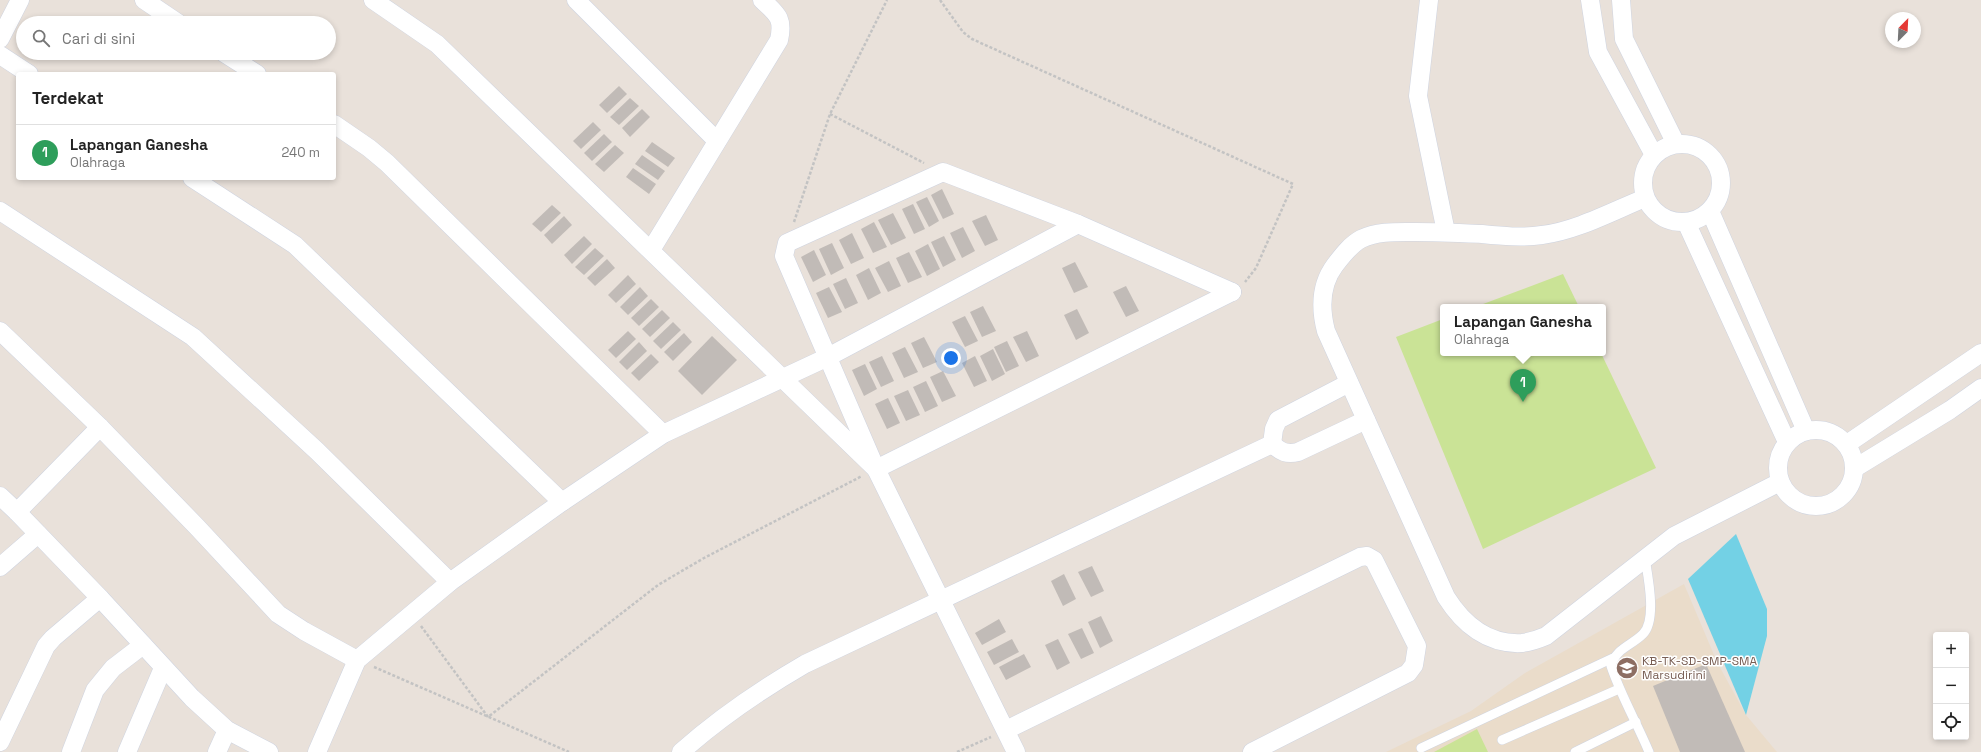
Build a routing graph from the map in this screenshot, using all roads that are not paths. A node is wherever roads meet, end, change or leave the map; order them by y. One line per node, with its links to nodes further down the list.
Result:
1 (20, 0): 10 (street)
2 (144, 0): 9 (street)
3 (373, 0): 26 (street)
4 (576, 0): 16 (street)
5 (762, 0): 16 (street)
6 (1429, 0): 25 (street)
7 (1590, 0): 18 (street)
8 (1621, 0): 17 (street)
9 (168, 16)
10 (0, 39)
11 (0, 55): 13 (street)
12 (235, 60): 14 (street)
13 (26, 72)
14 (254, 72)
15 (336, 125): 36 (street)
16 (717, 141): 26 (street)
17 (1676, 144): 18 (street); 22 (street)
18 (1654, 155): 20 (street)
19 (195, 180): 44 (street)
20 (1645, 198): 23 (street); 25 (street)
21 (0, 211): 49 (street)
22 (1710, 211): 23 (street); 35 (street)
23 (1686, 222): 37 (street)
24 (1078, 224): 29 (street); 29 (street); 41 (street)
25 (1446, 232): 31 (street)
26 (651, 250): 30 (street)
27 (0, 331): 34 (street)
28 (1981, 353): 39 (street)
29 (828, 357): 30 (street); 41 (street)
30 (781, 378): 36 (street); 41 (street)
31 (1349, 383): 33 (street); 38 (street)
32 (1981, 388): 40 (street)
33 (1366, 420): 38 (street); 47 (street)
34 (100, 427): 45 (street); 54 (street)
35 (1806, 431): 37 (street); 39 (street)
36 (663, 434): 44 (street)
37 (1787, 442): 42 (street)
38 (1272, 444): 51 (street)
39 (1847, 444): 40 (street)
40 (1855, 468): 42 (street)
41 (876, 469): 51 (street)
42 (1780, 482): 47 (street)
43 (0, 496): 45 (street)
44 (562, 502): 49 (street)
45 (16, 512): 46 (street)
46 (38, 534): 48 (street); 50 (street)
47 (1645, 558): 53 (lane)
48 (0, 567)
49 (450, 582): 54 (street)
50 (100, 598): 52 (street); 61 (street)
51 (941, 600): 59 (street); 68 (street)
52 (143, 645): 55 (street); 63 (street)
53 (1613, 658): 56 (lane); 62 (lane)
54 (357, 660): 67 (street)
55 (163, 668): 58 (street); 64 (street)
56 (1619, 689): 57 (lane); 60 (lane)
57 (1636, 722): 71 (lane); 72 (lane)
58 (227, 730): 65 (street); 66 (street)
59 (1006, 730): 69 (street); 70 (street)
60 (1502, 740)
61 (0, 742)
62 (1421, 748)
63 (71, 752)
64 (128, 752)
65 (217, 752)
66 (269, 752)
67 (317, 752)
68 (681, 752)
69 (1016, 752)
70 (1252, 752)
71 (1575, 752)
72 (1649, 752)

